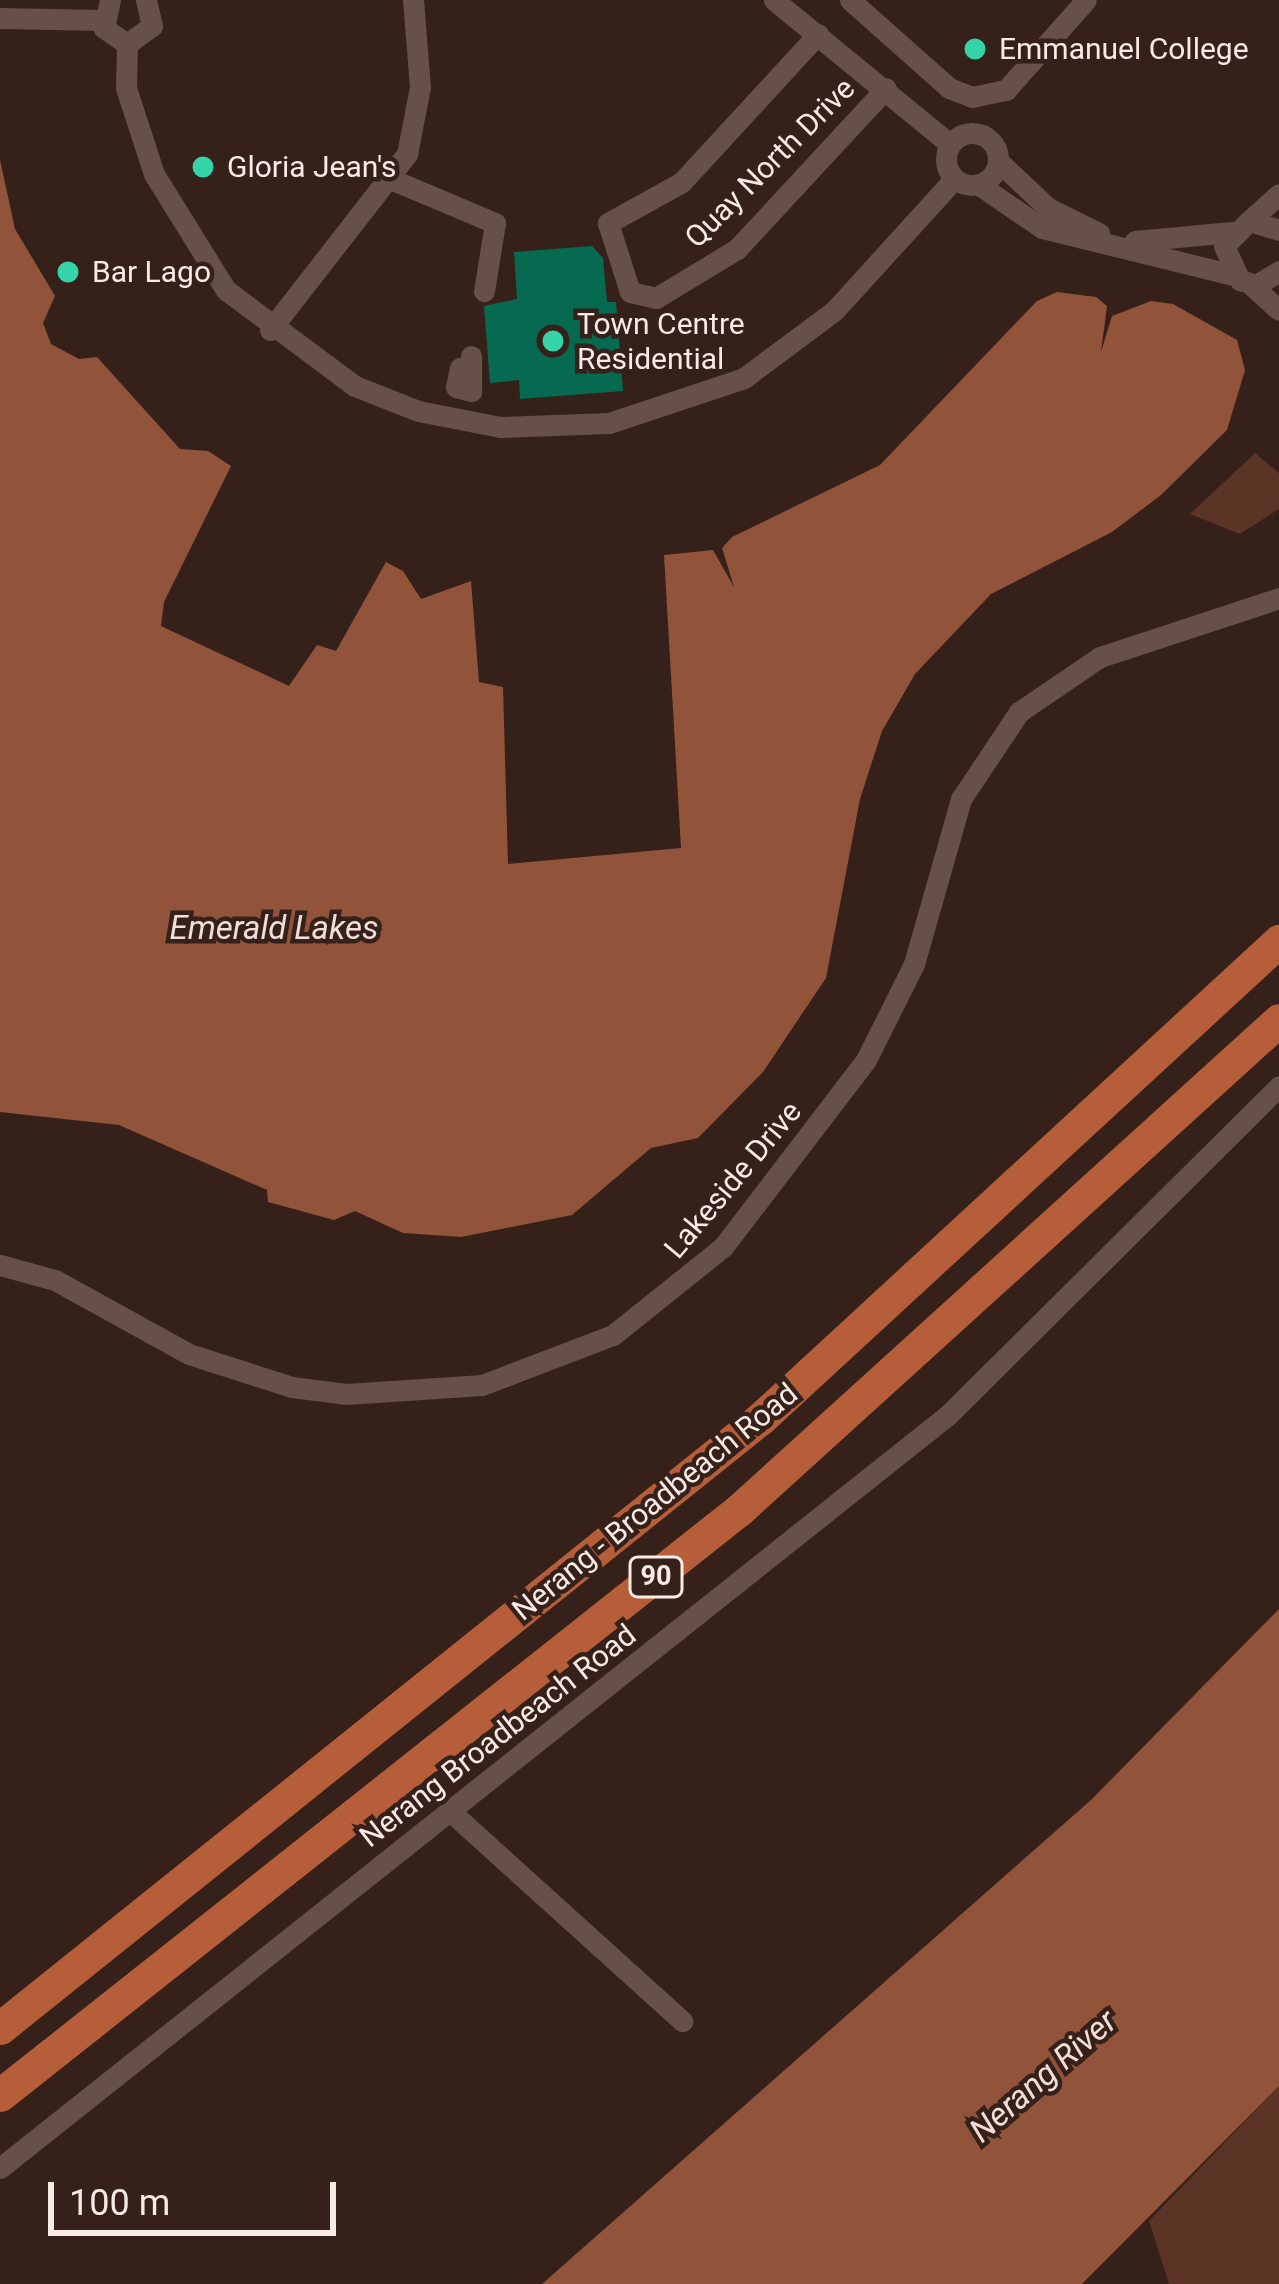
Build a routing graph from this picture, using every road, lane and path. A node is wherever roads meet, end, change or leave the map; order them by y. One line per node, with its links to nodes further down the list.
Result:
1 (146, 0): 9 (street)
2 (413, 0): 14 (street)
3 (774, 0): 8 (street)
4 (850, 0): 5 (street)
5 (1074, 4)
6 (106, 10): 7 (street); 9 (street)
7 (0, 18)
8 (818, 34): 10 (street); 10 (street, Quay North Drive)
9 (127, 44): 23 (street)
10 (886, 88): 11 (street)
11 (950, 144): 12 (street); 13 (street)
12 (998, 161): 15 (street); 17 (street)
13 (954, 178): 15 (street); 25 (street)
14 (393, 180): 21 (street); 23 (street)
15 (978, 184): 20 (street)
16 (1279, 194): 17 (street)
17 (1241, 226): 18 (street); 20 (street)
18 (1279, 230)
19 (1279, 271): 20 (street)
20 (1241, 279): 22 (street)
21 (484, 291)
22 (1279, 310)
23 (270, 330): 25 (street)
24 (467, 371): 25 (street)
25 (458, 419)
26 (1279, 598): 30 (street, Lakeside Drive)
27 (1279, 940): 33 (main road, Nerang - Broadbeach Road / 90)
28 (1279, 1020): 34 (main road, Nerang - Broadbeach Road / 90)
29 (1279, 1086): 31 (street, Nerang Broadbeach Road)
30 (0, 1265)
31 (451, 1812): 32 (street); 35 (street, Nerang Broadbeach Road)
32 (682, 2021)
33 (0, 2028)
34 (0, 2096)
35 (0, 2168)

